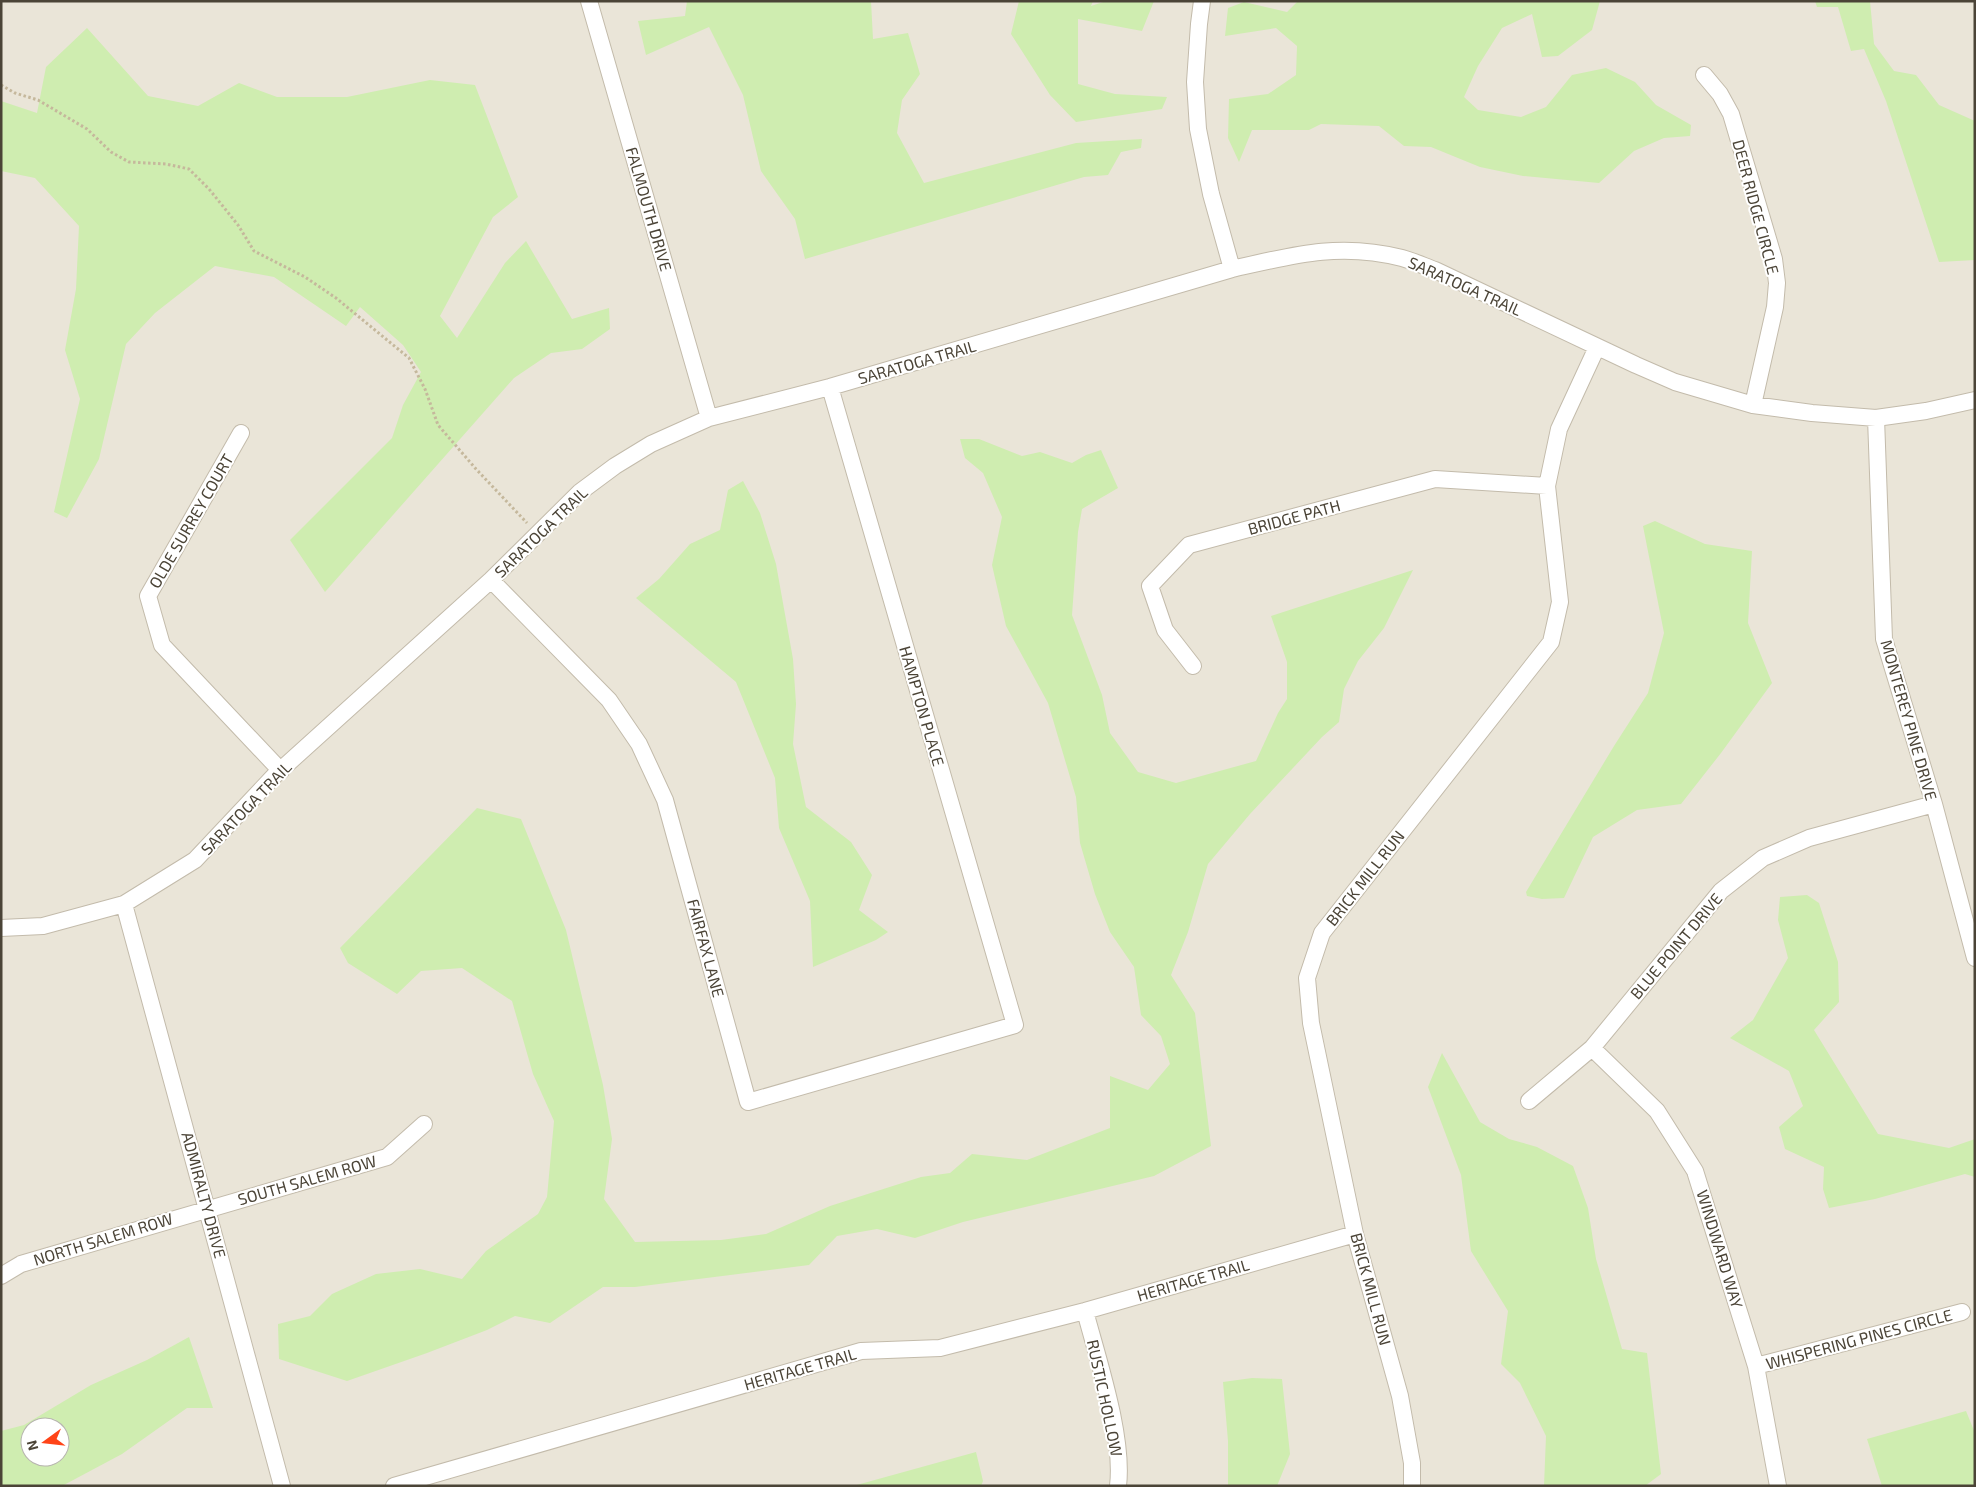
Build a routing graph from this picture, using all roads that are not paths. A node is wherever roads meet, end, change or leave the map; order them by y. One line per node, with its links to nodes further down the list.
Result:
1 (589, 1): 9 (street, FALMOUTH DRIVE)
2 (1202, 1): 4 (street)
3 (1704, 75): 8 (street, DEER RIDGE CIRCLE)
4 (1232, 269): 5 (street, SARATOGA TRAIL); 6 (street, SARATOGA TRAIL)
5 (1597, 347): 8 (street, SARATOGA TRAIL); 12 (street, BRICK MILL RUN)
6 (830, 387): 9 (street, SARATOGA TRAIL); 20 (street, HAMPTON PLACE)
7 (1975, 400): 10 (street, SARATOGA TRAIL)
8 (1752, 405): 10 (street, SARATOGA TRAIL)
9 (709, 418): 13 (street, SARATOGA TRAIL)
10 (1876, 418): 16 (street, MONTEREY PINE DRIVE)
11 (241, 433): 15 (street, OLDE SURREY COURT)
12 (1547, 486): 14 (street, BRIDGE PATH); 25 (street, BRICK MILL RUN)
13 (491, 580): 15 (street, SARATOGA TRAIL); 20 (street, FAIRFAX LANE)
14 (1193, 666)
15 (280, 771): 17 (street, SARATOGA TRAIL)
16 (1934, 804): 19 (street, MONTEREY PINE DRIVE); 21 (street, BLUE POINT DRIVE)
17 (124, 904): 18 (street, SARATOGA TRAIL); 24 (street, ADMIRALTY DRIVE)
18 (1, 928)
19 (1975, 958)
20 (1015, 1025)
21 (1592, 1048): 22 (street, BLUE POINT DRIVE); 29 (street, WINDWARD WAY)
22 (1529, 1101)
23 (424, 1124): 24 (street, SOUTH SALEM ROW)
24 (208, 1208): 26 (street, NORTH SALEM ROW); 30 (street, ADMIRALTY DRIVE)
25 (1355, 1234): 27 (street, HERITAGE TRAIL); 33 (street, BRICK MILL RUN)
26 (1, 1276)
27 (1085, 1311): 31 (street, HERITAGE TRAIL); 32 (street, RUSTIC HOLLOW)
28 (1962, 1312): 29 (street, WHISPERING PINES CIRCLE)
29 (1756, 1366): 34 (street, WINDWARD WAY)
30 (282, 1486)
31 (394, 1486)
32 (1118, 1486)
33 (1412, 1486)
34 (1778, 1486)

